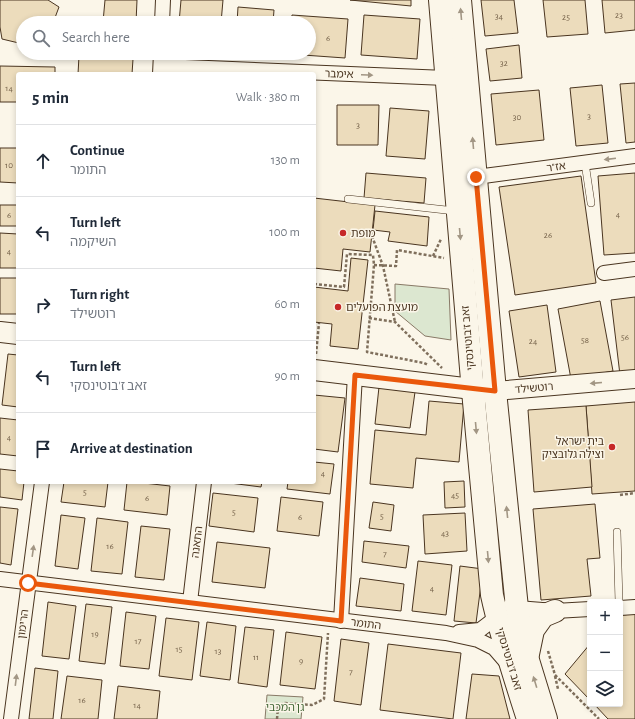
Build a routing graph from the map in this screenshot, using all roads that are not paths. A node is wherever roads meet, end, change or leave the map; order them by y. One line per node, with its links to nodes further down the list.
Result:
1 (163, 0): 4 (street)
2 (440, 0): 6 (main road, זאב ז'בוטינסקי)
3 (460, 0): 9 (main road, זאב ז'בוטינסקי, one-way to 3)
4 (162, 16)
5 (161, 64): 6 (street, אימבר, one-way to 6)
6 (446, 78): 12 (main road, זאב ז'בוטינסקי)
7 (635, 156): 8 (street, אז"ר, one-way to 8)
8 (585, 162): 9 (street, אז"ר); 11 (lane)
9 (476, 177): 21 (main road, זאב ז'בוטינסקי)
10 (348, 199): 12 (lane)
11 (591, 203)
12 (458, 211): 20 (main road, זאב ז'בוטינסקי, one-way to 20)
13 (635, 269): 14 (street)
14 (604, 273)
15 (0, 332): 16 (main road)
16 (16, 334)
17 (316, 370): 18 (main road, רוטשילד)
18 (355, 375): 20 (main road, רוטשילד); 36 (street)
19 (635, 379): 21 (street, רוטשילד, one-way to 21)
20 (473, 389): 21 (main road, רוטשילד); 27 (main road, זאב ז'בוטינסקי, one-way to 27)
21 (495, 391): 31 (main road, זאב ז'בוטינסקי, one-way to 21)
22 (42, 484): 26 (street, הרימון, one-way to 22)
23 (204, 484): 29 (street, התאנה)
24 (617, 532): 28 (lane)
25 (0, 579): 26 (street, התומר)
26 (28, 583): 29 (street, התומר); 39 (street, הרימון, one-way to 26)
27 (492, 595): 31 (street); 35 (main road, זאב ז'בוטינסקי)
28 (619, 599)
29 (190, 602): 36 (street, התומר)
30 (635, 607): 32 (street)
31 (517, 608): 34 (street); 38 (main road, זאב ז'בוטינסקי)
32 (623, 608)
33 (587, 609): 34 (street)
34 (555, 611): 38 (main road)
35 (497, 617): 37 (street, התומר); 38 (main road, זאב ז'בוטינסקי)
36 (335, 620): 37 (street, התומר)
37 (446, 633): 38 (street, התומר)
38 (519, 662): 40 (main road, זאב ז'בוטינסקי); 41 (main road, זאב ז'בוטינסקי, one-way to 38)
39 (11, 719)
40 (528, 719)
41 (546, 719)

